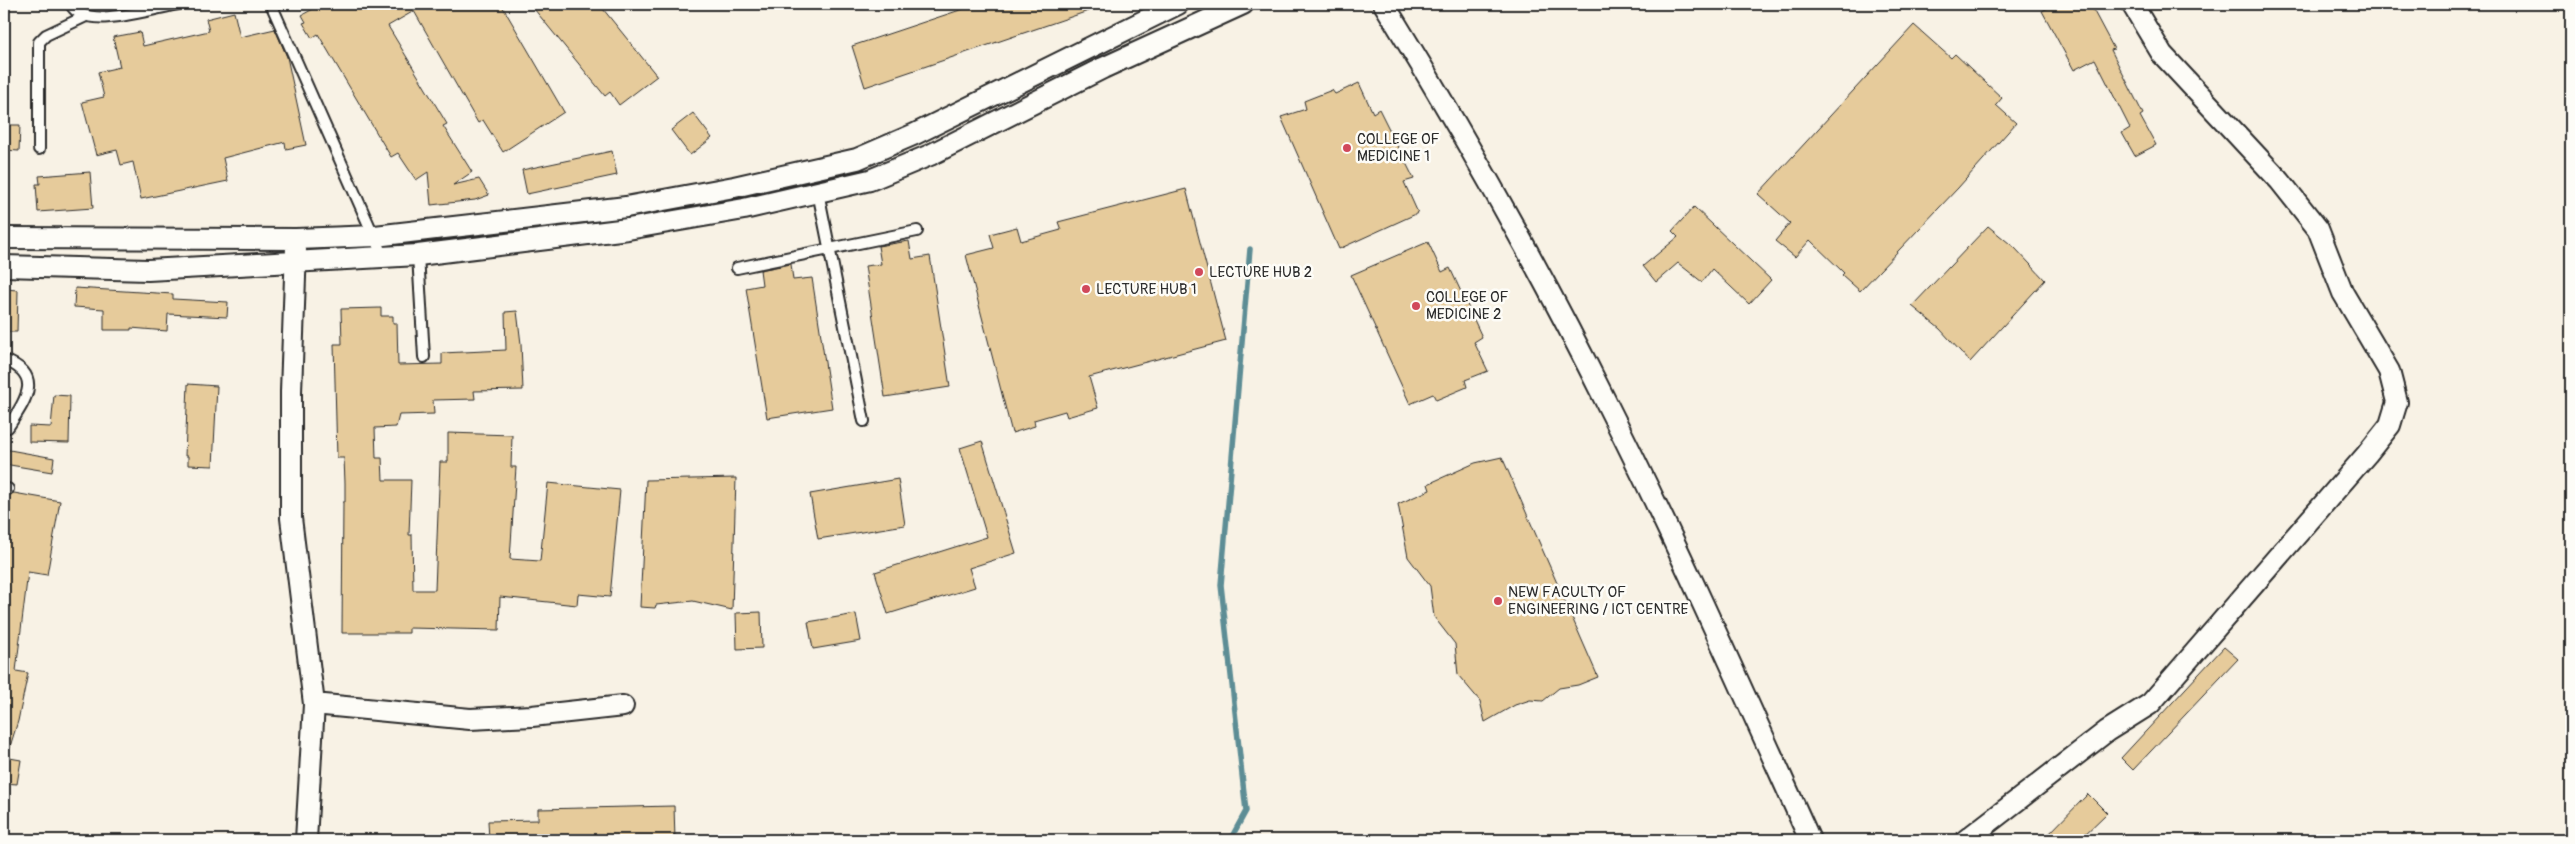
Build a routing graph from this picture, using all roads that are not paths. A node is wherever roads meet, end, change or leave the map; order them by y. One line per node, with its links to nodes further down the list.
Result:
1 (71, 4): 8 (lane)
2 (178, 4): 8 (lane)
3 (272, 4): 14 (lane)
4 (1178, 4): 10 (street)
5 (1243, 4): 11 (street)
6 (1384, 4): 31 (street)
7 (2132, 4): 29 (street)
8 (84, 17): 9 (lane)
9 (39, 149)
10 (767, 179): 12 (street); 14 (street)
11 (818, 192): 12 (street); 17 (lane)
12 (773, 202): 18 (street)
13 (917, 230): 17 (lane)
14 (375, 236): 16 (street); 19 (lane)
15 (4, 238): 16 (street)
16 (296, 240): 20 (street)
17 (829, 250): 22 (lane); 25 (lane)
18 (418, 255): 19 (street); 23 (lane)
19 (383, 257): 20 (street)
20 (297, 262): 21 (street); 27 (street)
21 (4, 266)
22 (736, 268)
23 (424, 357)
24 (4, 360): 26 (lane)
25 (864, 421)
26 (4, 429)
27 (314, 704): 28 (street); 30 (street)
28 (623, 706)
29 (1974, 838)
30 (306, 840)
31 (1810, 840)

